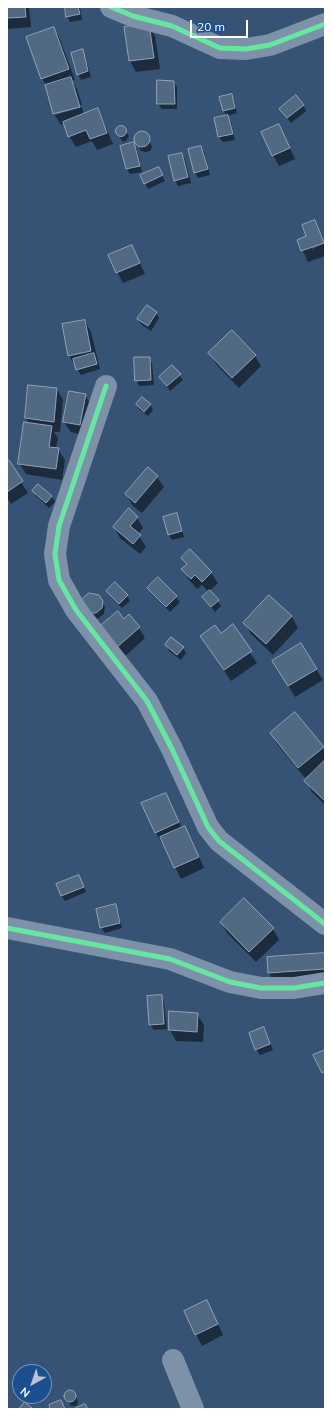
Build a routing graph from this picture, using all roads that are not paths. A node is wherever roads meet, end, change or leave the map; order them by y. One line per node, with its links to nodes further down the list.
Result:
1 (111, 7): 2 (street)
2 (325, 24)
3 (106, 386): 4 (street)
4 (325, 924)
5 (7, 928): 6 (street)
6 (325, 984)
7 (173, 1360): 8 (street)
8 (193, 1409)

